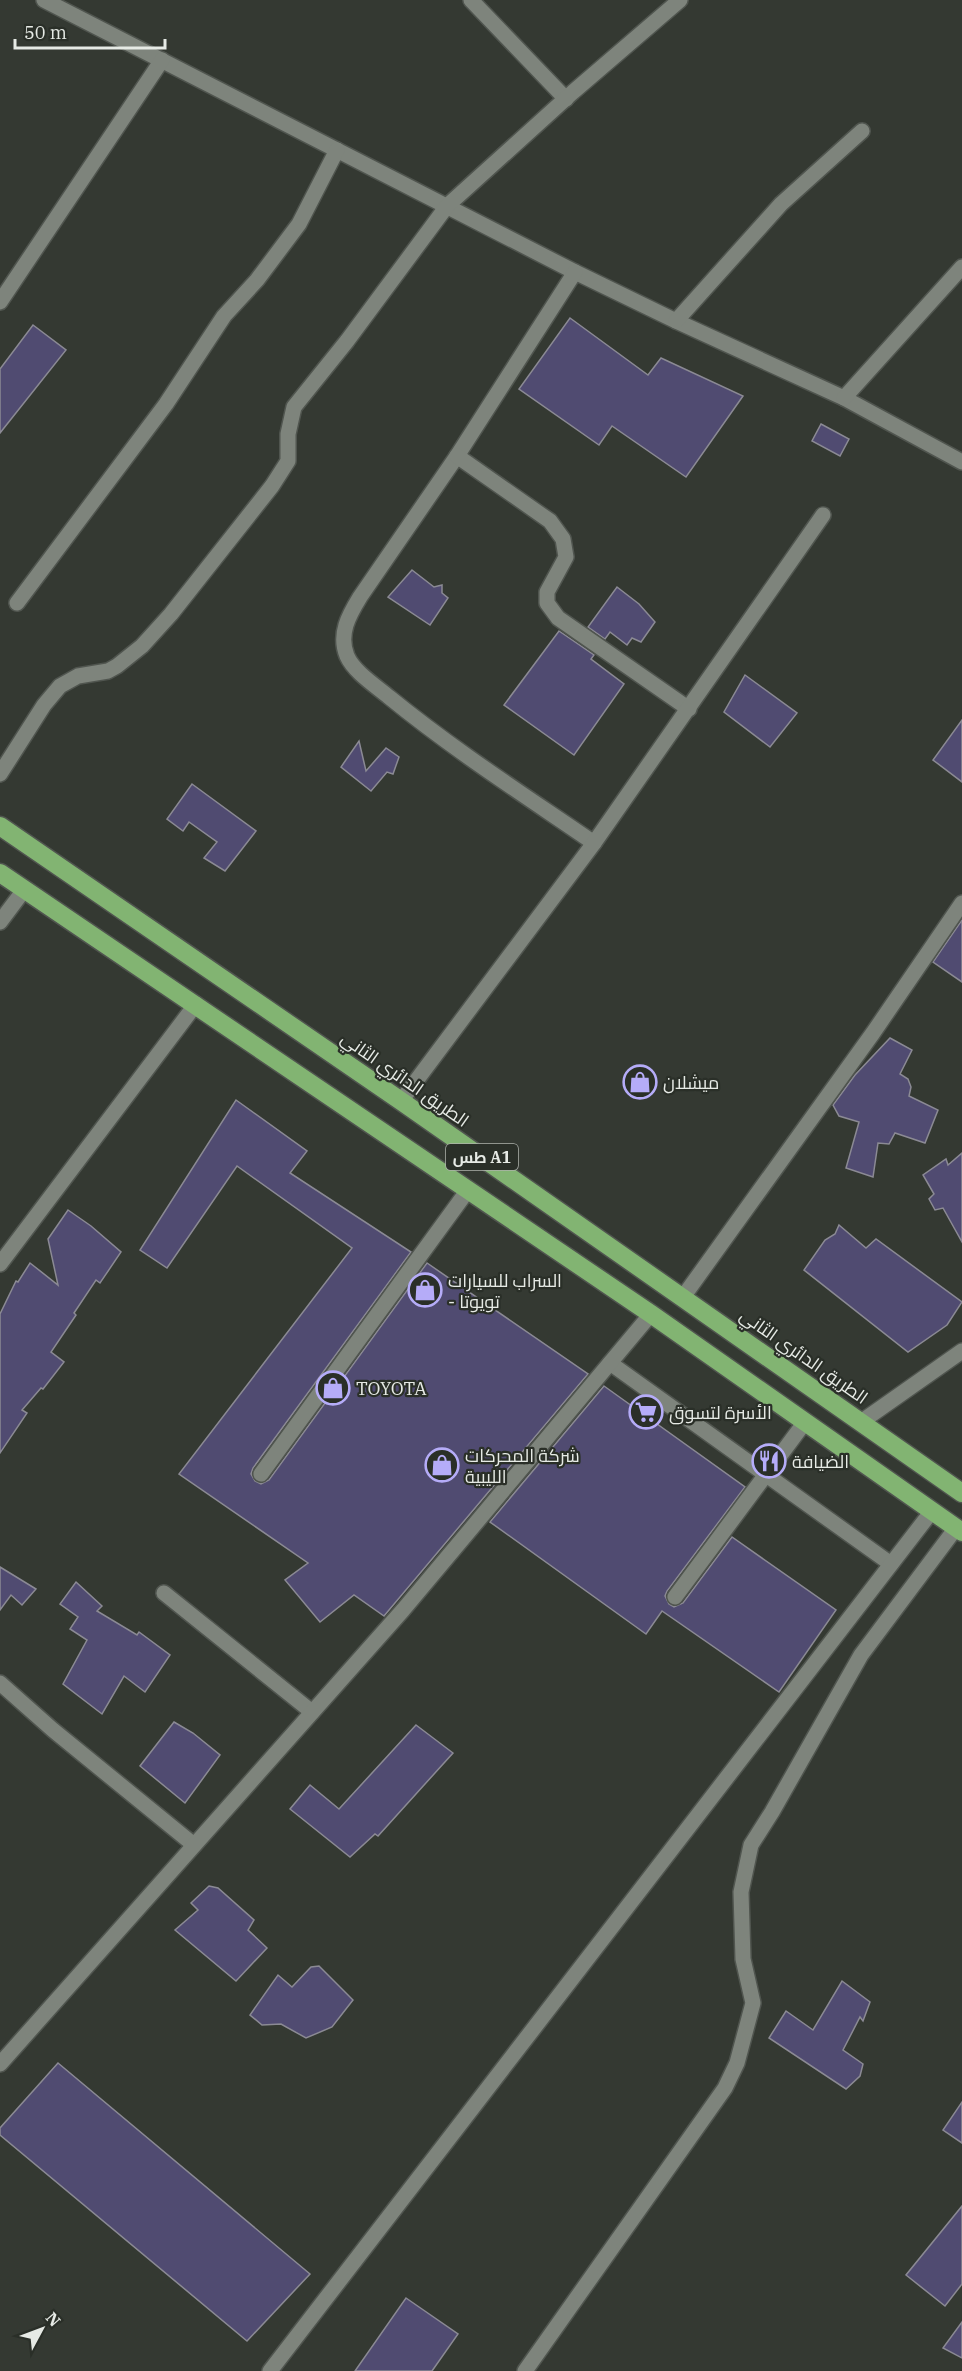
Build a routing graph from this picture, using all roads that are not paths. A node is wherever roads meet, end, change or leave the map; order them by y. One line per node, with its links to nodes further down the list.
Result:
1 (44, 0): 4 (street)
2 (471, 0): 5 (street)
3 (680, 0): 5 (street)
4 (162, 60): 7 (street); 11 (street)
5 (566, 99): 8 (street)
6 (862, 131): 12 (street)
7 (337, 150): 8 (street); 17 (street)
8 (447, 206): 10 (street); 19 (street)
9 (962, 267): 13 (street)
10 (575, 272): 12 (street); 14 (street)
11 (0, 302)
12 (676, 321): 13 (street)
13 (844, 398): 15 (street)
14 (457, 456): 18 (street); 21 (street)
15 (962, 462)
16 (824, 515): 18 (street)
17 (17, 603)
18 (689, 708): 21 (street)
19 (0, 774)
20 (0, 826): 27 (highway, الطريق الدائري الثاني / طس A1)
21 (594, 843): 27 (street)
22 (0, 873): 23 (highway, طس A1)
23 (24, 890): 25 (street); 26 (highway, طس A1)
24 (962, 903): 30 (street)
25 (0, 922)
26 (196, 1004): 28 (highway, طس A1); 29 (street)
27 (401, 1101): 30 (highway, الطريق الدائري الثاني / طس A1)
28 (468, 1190): 31 (highway, طس A1); 36 (street)
29 (0, 1264)
30 (683, 1297): 35 (highway, الطريق الدائري الثاني / طس A1)
31 (651, 1314): 33 (street); 34 (highway, طس A1)
32 (962, 1351): 35 (street)
33 (610, 1362): 37 (street); 45 (street)
34 (805, 1422): 37 (street); 39 (highway, طس A1)
35 (861, 1422): 38 (highway, الطريق الدائري الثاني / طس A1)
36 (261, 1474)
37 (765, 1474): 41 (street); 43 (street)
38 (962, 1493)
39 (932, 1511): 40 (highway, طس A1); 41 (street)
40 (959, 1530): 49 (street)
41 (891, 1564): 48 (street)
42 (164, 1593): 45 (street)
43 (675, 1597)
44 (0, 1683): 46 (street)
45 (312, 1712): 46 (street)
46 (194, 1845): 47 (street)
47 (0, 2064)
48 (270, 2371)
49 (525, 2371)

